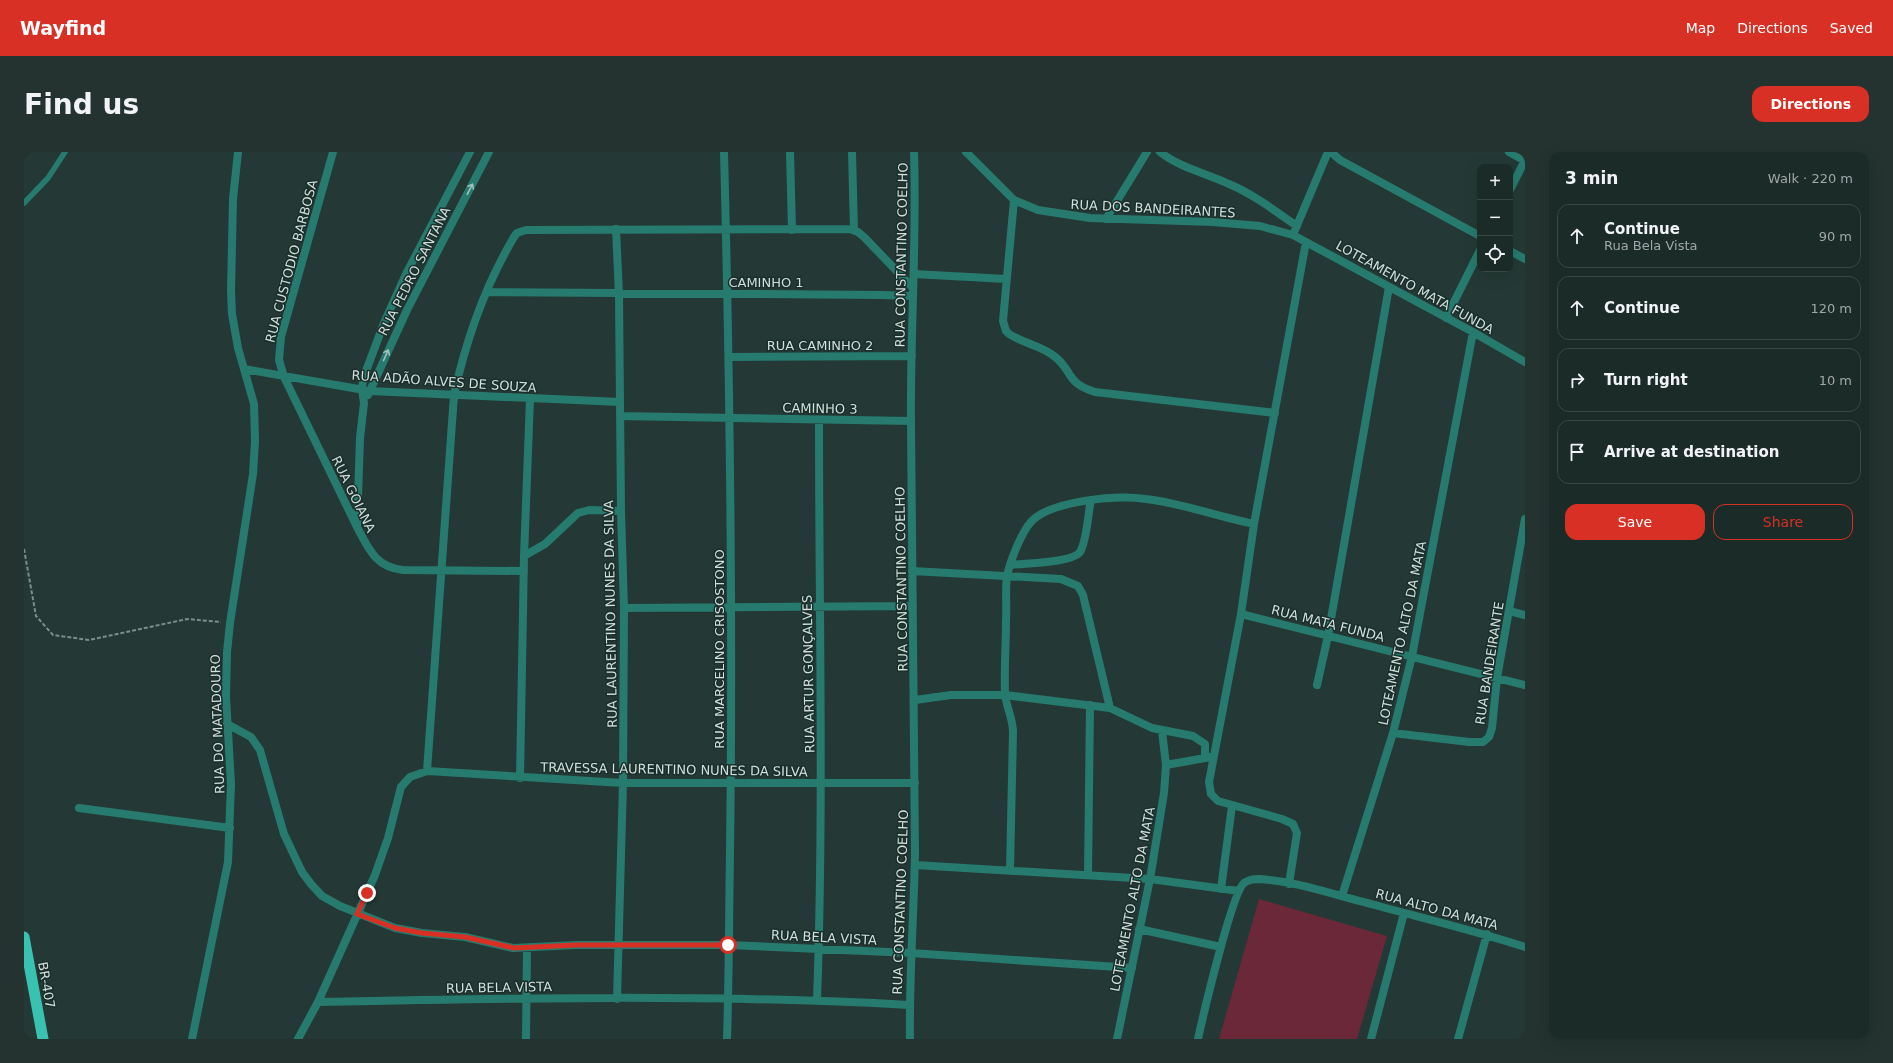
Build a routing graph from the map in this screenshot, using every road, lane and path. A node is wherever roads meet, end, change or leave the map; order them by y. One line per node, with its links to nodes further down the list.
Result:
1 (64, 152): 18 (lane)
2 (238, 152): 44 (street, RUA DO MATADOURO)
3 (333, 152): 45 (street, RUA CUSTODIO BARBOSA)
4 (470, 152): 46 (street, RUA PEDRO SANTANA)
5 (489, 152): 46 (street, RUA PEDRO SANTANA, one-way to 5)
6 (724, 152): 22 (street, RUA MARCELINO CRISOSTONO)
7 (790, 152): 23 (street)
8 (852, 152): 24 (street)
9 (914, 152): 31 (street, RUA CONSTANTINO COELHO)
10 (966, 152): 17 (street)
11 (1147, 152): 19 (street)
12 (1160, 152): 20 (street)
13 (1329, 152): 20 (street); 25 (street)
14 (1509, 152): 15 (street)
15 (1525, 160): 16 (street)
16 (1513, 184)
17 (1014, 200): 19 (street, RUA DOS BANDEIRANTES); 32 (street)
18 (24, 203)
19 (1106, 219): 26 (street, RUA DOS BANDEIRANTES)
20 (1297, 226): 26 (street)
21 (616, 229): 22 (street); 35 (street); 36 (street, RUA LAURENTINO NUNES DA SILVA)
22 (726, 230): 23 (street); 37 (street, RUA MARCELINO CRISOSTONO)
23 (792, 230): 24 (street)
24 (854, 230): 34 (street)
25 (1477, 234)
26 (1293, 235): 27 (street, LOTEAMENTO MATA FUNDA)
27 (1306, 242): 33 (street, LOTEAMENTO MATA FUNDA); 50 (street)
28 (1513, 253): 30 (street)
29 (1477, 256): 39 (street)
30 (1525, 259)
31 (914, 274): 32 (street); 34 (street, RUA CONSTANTINO COELHO)
32 (1006, 279): 50 (street)
33 (1389, 287): 39 (street, LOTEAMENTO MATA FUNDA); 75 (street)
34 (912, 288): 38 (street, RUA CONSTANTINO COELHO)
35 (487, 292): 36 (street, CAMINHO 1); 47 (street)
36 (619, 294): 37 (street, CAMINHO 1); 49 (street, RUA LAURENTINO NUNES DA SILVA)
37 (727, 294): 38 (street, CAMINHO 1); 42 (street, RUA MARCELINO CRISOSTONO)
38 (912, 296): 41 (street, RUA CONSTANTINO COELHO)
39 (1446, 318): 40 (street, LOTEAMENTO MATA FUNDA)
40 (1473, 332): 43 (street, LOTEAMENTO MATA FUNDA); 76 (street, LOTEAMENTO ALTO DA MATA)
41 (912, 356): 42 (street, RUA CAMINHO 2); 54 (street, RUA CONSTANTINO COELHO)
42 (729, 357): 52 (street, RUA MARCELINO CRISOSTONO)
43 (1525, 362)
44 (244, 369): 45 (street, RUA ADÃO ALVES DE SOUZA); 74 (street, RUA DO MATADOURO)
45 (284, 377): 46 (street, RUA ADÃO ALVES DE SOUZA); 59 (street, RUA GOIANA)
46 (366, 390): 47 (street, RUA ADÃO ALVES DE SOUZA); 59 (street, RUA PEDRO SANTANA)
47 (454, 395): 48 (street, RUA ADÃO ALVES DE SOUZA); 63 (street)
48 (530, 399): 49 (street, RUA ADÃO ALVES DE SOUZA); 61 (street)
49 (620, 402): 51 (street, RUA LAURENTINO NUNES DA SILVA)
50 (1275, 413): 58 (street)
51 (620, 416): 52 (street, CAMINHO 3); 56 (street, RUA LAURENTINO NUNES DA SILVA)
52 (730, 418): 53 (street, CAMINHO 3); 67 (street, RUA MARCELINO CRISOSTONO)
53 (819, 420): 54 (street, CAMINHO 3); 69 (street, RUA ARTUR GONÇALVES)
54 (911, 421): 65 (street, RUA CONSTANTINO COELHO)
55 (1091, 500): 58 (street); 62 (street); 62 (street)
56 (621, 511): 61 (street); 70 (street, RUA LAURENTINO NUNES DA SILVA)
57 (1525, 519): 71 (street, RUA BANDEIRANTE)
58 (1254, 524): 72 (street)
59 (357, 527): 63 (street, RUA GOIANA)
60 (24, 549): 74 (path)
61 (524, 556): 64 (street)
62 (1011, 565): 66 (street)
63 (442, 570): 64 (street, RUA GOIANA); 89 (street)
64 (524, 571): 90 (street)
65 (912, 571): 66 (street); 68 (street, RUA CONSTANTINO COELHO)
66 (1007, 575): 80 (street); 83 (street)
67 (732, 606): 69 (street); 70 (street); 93 (street, RUA MARCELINO CRISOSTONO)
68 (913, 606): 69 (street); 81 (street, RUA CONSTANTINO COELHO)
69 (819, 607): 94 (street, RUA ARTUR GONÇALVES)
70 (624, 608): 91 (street, RUA LAURENTINO NUNES DA SILVA)
71 (1509, 611): 73 (street); 77 (street, RUA BANDEIRANTE)
72 (1241, 614): 75 (street, RUA MATA FUNDA); 87 (street)
73 (1525, 615)
74 (230, 623): 84 (street, RUA DO MATADOURO)
75 (1328, 636): 76 (street, RUA MATA FUNDA); 78 (street)
76 (1412, 656): 77 (street, RUA MATA FUNDA); 86 (street, LOTEAMENTO ALTO DA MATA)
77 (1497, 678): 79 (street, RUA MATA FUNDA); 86 (street, RUA BANDEIRANTE)
78 (1317, 685)
79 (1525, 685)
80 (1005, 695): 81 (street); 82 (street); 99 (street)
81 (915, 700): 92 (street, RUA CONSTANTINO COELHO)
82 (1090, 705): 83 (street); 100 (street)
83 (1110, 708): 85 (street)
84 (227, 724): 97 (street, RUA DO MATADOURO); 107 (street, RUA BELA VISTA)
85 (1162, 731): 87 (street); 88 (street, LOTEAMENTO ALTO DA MATA)
86 (1393, 733): 105 (street, LOTEAMENTO ALTO DA MATA)
87 (1210, 757): 88 (street); 95 (street)
88 (1166, 765): 101 (street, LOTEAMENTO ALTO DA MATA)
89 (427, 771): 90 (street, TRAVESSA LAURENTINO NUNES DA SILVA); 107 (street, TRAVESSA LAURENTINO NUNES DA SILVA)
90 (520, 778): 91 (street, TRAVESSA LAURENTINO NUNES DA SILVA)
91 (624, 783): 93 (street, TRAVESSA LAURENTINO NUNES DA SILVA); 111 (street, RUA LAURENTINO NUNES DA SILVA)
92 (915, 783): 94 (street, TRAVESSA LAURENTINO NUNES DA SILVA); 98 (street, RUA CONSTANTINO COELHO)
93 (731, 784): 94 (street, TRAVESSA LAURENTINO NUNES DA SILVA); 112 (street, RUA MARCELINO CRISOSTONO)
94 (822, 784): 115 (street, RUA ARTUR GONÇALVES)
95 (1232, 806): 102 (street); 103 (street)
96 (79, 808): 97 (street)
97 (230, 828): 127 (street, RUA DO MATADOURO)
98 (915, 865): 99 (street); 117 (street, RUA CONSTANTINO COELHO)
99 (1010, 870): 100 (street)
100 (1088, 875): 101 (street)
101 (1150, 879): 103 (street); 108 (street, LOTEAMENTO ALTO DA MATA)
102 (1289, 884): 104 (street); 105 (street)
103 (1221, 889): 104 (street)
104 (1239, 891): 113 (street)
105 (1342, 896): 106 (street, RUA ALTO DA MATA)
106 (1404, 913): 109 (street, RUA ALTO DA MATA); 133 (street)
107 (357, 914): 116 (street, RUA BELA VISTA); 123 (street, TRAVESSA LAURENTINO NUNES DA SILVA)
108 (1140, 929): 113 (street); 118 (street, LOTEAMENTO ALTO DA MATA)
109 (1487, 934): 114 (street, RUA ALTO DA MATA); 134 (street)
110 (24, 937): 126 (highway, BR-407 / BR-407)
111 (619, 945): 112 (street, RUA BELA VISTA); 116 (street, RUA BELA VISTA); 120 (street, RUA LAURENTINO NUNES DA SILVA)
112 (728, 945): 115 (street, RUA BELA VISTA); 121 (street, RUA MARCELINO CRISOSTONO)
113 (1221, 947): 132 (street)
114 (1525, 947)
115 (819, 948): 117 (street, RUA BELA VISTA); 122 (street, RUA ARTUR GONÇALVES)
116 (527, 949): 119 (street)
117 (910, 953): 118 (street, RUA BELA VISTA); 124 (street, RUA CONSTANTINO COELHO)
118 (1132, 968): 125 (street, LOTEAMENTO ALTO DA MATA)
119 (528, 998): 120 (street, RUA BELA VISTA); 123 (street, RUA BELA VISTA); 129 (street)
120 (618, 999): 121 (street, RUA BELA VISTA)
121 (728, 1000): 122 (street, RUA BELA VISTA); 130 (street)
122 (817, 1000): 124 (street, RUA BELA VISTA)
123 (318, 1002): 128 (street, TRAVESSA LAURENTINO NUNES DA SILVA)
124 (909, 1005): 131 (street, RUA CONSTANTINO COELHO)
125 (1117, 1038)
126 (43, 1039)
127 (192, 1039)
128 (298, 1039)
129 (526, 1039)
130 (727, 1039)
131 (910, 1039)
132 (1198, 1039)
133 (1371, 1039)
134 (1458, 1039)

